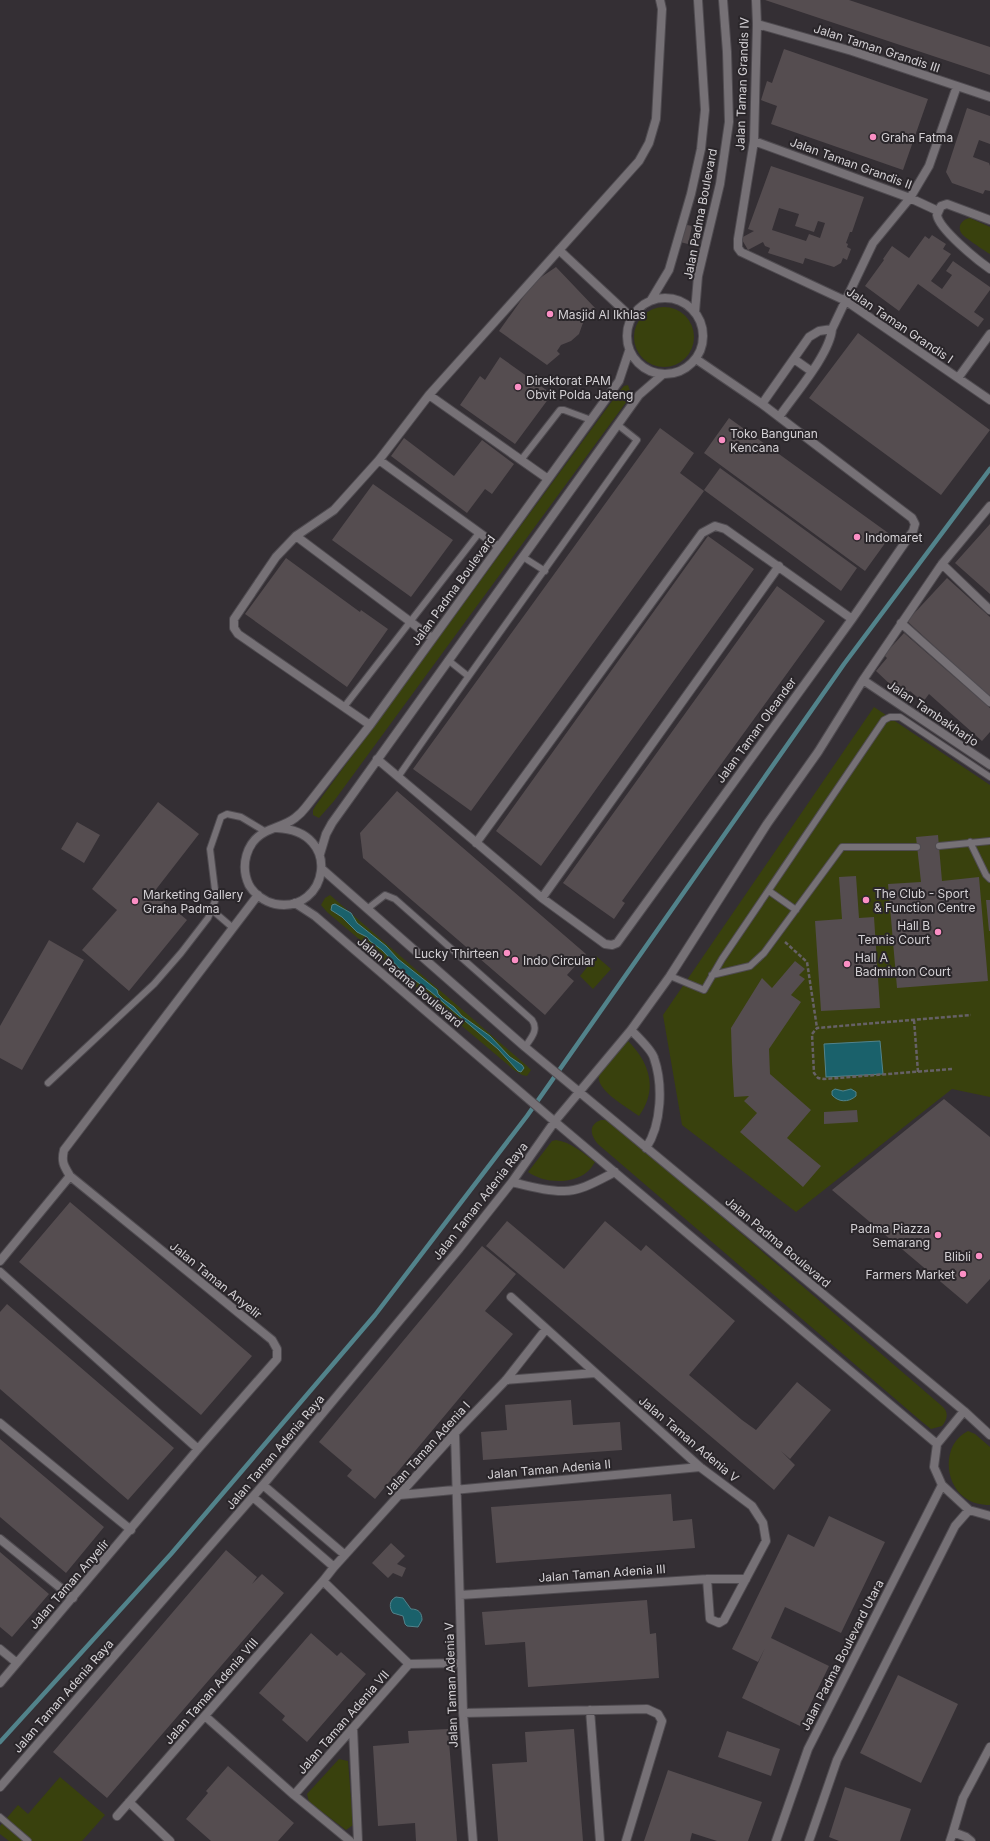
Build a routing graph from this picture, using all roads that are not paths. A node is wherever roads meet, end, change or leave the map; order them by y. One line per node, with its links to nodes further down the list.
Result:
1 (660, 0): 13 (street)
2 (698, 0): 15 (street, Jalan Padma Boulevard)
3 (723, 0): 17 (street, Jalan Padma Boulevard)
4 (756, 0): 5 (street, Jalan Taman Grandis IV)
5 (757, 24): 6 (street, Jalan Taman Grandis III); 8 (street, Jalan Taman Grandis IV)
6 (957, 86): 7 (street, Jalan Taman Grandis III); 9 (street)
7 (990, 97)
8 (754, 141): 9 (street, Jalan Taman Grandis II); 12 (street, Jalan Taman Grandis IV)
9 (910, 198): 10 (street, Jalan Taman Grandis II); 16 (street)
10 (938, 211): 11 (street); 14 (street)
11 (990, 220)
12 (738, 239): 16 (street, Jalan Taman Grandis I)
13 (558, 250): 18 (street); 27 (street)
14 (990, 269)
15 (651, 300): 17 (street); 18 (street)
16 (846, 301): 19 (street); 26 (street, Jalan Taman Grandis I)
17 (695, 312): 22 (street)
18 (631, 317): 21 (street)
19 (832, 329): 23 (street); 24 (street)
20 (990, 334): 26 (street)
21 (629, 351): 25 (street); 31 (street, Jalan Padma Boulevard)
22 (696, 359): 25 (street); 29 (street)
23 (794, 359): 24 (street); 29 (street)
24 (811, 371): 30 (street)
25 (662, 375): 32 (street)
26 (958, 378): 28 (street, Jalan Taman Grandis I)
27 (429, 395): 33 (street); 34 (street)
28 (990, 400)
29 (762, 404): 30 (street)
30 (779, 417): 45 (street, Jalan Taman Oleander)
31 (590, 420): 34 (lane); 35 (street, Jalan Padma Boulevard)
32 (618, 425): 40 (street); 43 (lane)
33 (379, 460): 37 (street); 38 (street)
34 (521, 460): 35 (street)
35 (548, 479): 39 (street, Jalan Padma Boulevard)
36 (990, 506): 41 (street, Jalan Taman Adenia Raya)
37 (479, 533): 39 (street); 46 (lane)
38 (296, 536): 46 (street); 53 (street)
39 (499, 547): 48 (street, Jalan Padma Boulevard)
40 (523, 556): 43 (lane); 49 (street)
41 (942, 564): 44 (street); 47 (street, Jalan Taman Adenia Raya)
42 (779, 566): 45 (street); 63 (street); 71 (street)
43 (545, 571): 50 (lane)
44 (990, 610)
45 (852, 619): 71 (street, Jalan Taman Oleander)
46 (411, 622): 48 (street); 53 (lane)
47 (901, 623): 51 (street, Jalan Taman Adenia Raya); 52 (street)
48 (432, 638): 54 (street, Jalan Padma Boulevard)
49 (448, 660): 50 (lane); 55 (street)
50 (468, 676): 57 (lane)
51 (863, 680): 56 (street, Jalan Tambakharjo); 78 (street, Jalan Taman Adenia Raya)
52 (990, 702)
53 (344, 707): 54 (street)
54 (370, 725): 59 (street, Jalan Padma Boulevard)
55 (377, 759): 57 (street); 66 (street)
56 (990, 765)
57 (398, 777): 63 (street)
58 (990, 777): 69 (lane)
59 (277, 828): 60 (street); 66 (street)
60 (266, 832): 70 (street); 74 (lane)
61 (990, 841): 62 (lane)
62 (970, 842): 64 (lane); 68 (lane)
63 (476, 843): 71 (street)
64 (939, 846)
65 (917, 848): 75 (lane)
66 (320, 854): 67 (street)
67 (322, 868): 72 (street); 73 (street)
68 (990, 879)
69 (769, 891): 75 (lane); 77 (lane)
70 (258, 895): 72 (street); 76 (street, Jalan Taman Anyelir)
71 (542, 898)
72 (295, 903): 83 (street, Jalan Padma Boulevard)
73 (367, 909): 80 (street); 80 (lane)
74 (212, 910): 76 (lane); 81 (lane)
75 (796, 910): 77 (lane)
76 (233, 928): 86 (street, Jalan Taman Anyelir)
77 (712, 975): 78 (lane)
78 (670, 976): 79 (street, Jalan Taman Adenia Raya)
79 (631, 1030): 82 (street, Jalan Taman Adenia Raya); 84 (street)
80 (527, 1049): 82 (street, Jalan Padma Boulevard)
81 (48, 1083)
82 (579, 1092): 83 (street, Jalan Taman Adenia Raya); 84 (street, Jalan Padma Boulevard)
83 (554, 1121): 85 (street); 87 (street, Jalan Taman Adenia Raya)
84 (646, 1148): 94 (street, Jalan Padma Boulevard)
85 (615, 1172): 87 (street); 98 (street)
86 (70, 1176): 88 (street); 99 (street, Jalan Taman Anyelir)
87 (512, 1182): 101 (street, Jalan Taman Adenia Raya)
88 (0, 1261)
89 (0, 1272): 99 (street)
90 (511, 1297): 91 (street, Jalan Taman Adenia V)
91 (546, 1329): 92 (street, Jalan Taman Adenia V); 93 (street, Jalan Taman Adenia I)
92 (595, 1373): 93 (street); 100 (street, Jalan Taman Adenia V)
93 (506, 1380): 96 (street, Jalan Taman Adenia I)
94 (964, 1412): 97 (street, Jalan Padma Boulevard); 98 (street)
95 (0, 1423): 108 (street)
96 (455, 1433): 103 (street, Jalan Taman Adenia V); 104 (street, Jalan Taman Adenia I)
97 (990, 1435)
98 (937, 1444): 102 (street)
99 (198, 1450): 108 (street, Jalan Taman Anyelir)
100 (700, 1467): 103 (street, Jalan Taman Adenia II); 113 (street, Jalan Taman Adenia V)
101 (263, 1485): 105 (street, Jalan Taman Adenia Raya); 110 (street)
102 (942, 1485): 106 (street); 140 (street, Jalan Padma Boulevard Utara)
103 (455, 1490): 104 (street, Jalan Taman Adenia II); 115 (street, Jalan Taman Adenia V)
104 (400, 1495): 110 (street, Jalan Taman Adenia I)
105 (253, 1497): 111 (street); 127 (street, Jalan Taman Adenia Raya)
106 (969, 1510): 107 (street); 141 (street)
107 (990, 1516)
108 (131, 1530): 116 (street, Jalan Taman Anyelir)
109 (0, 1539): 116 (street)
110 (345, 1555): 111 (street, Jalan Taman Adenia I)
111 (334, 1567): 114 (street, Jalan Taman Adenia I)
112 (707, 1579): 113 (street, Jalan Taman Adenia III); 113 (street, Jalan Taman Adenia V); 115 (street, Jalan Taman Adenia III)
113 (746, 1579)
114 (323, 1582): 120 (street); 124 (street, Jalan Taman Adenia VIII)
115 (460, 1595): 119 (street, Jalan Taman Adenia V)
116 (73, 1598): 118 (street, Jalan Taman Anyelir)
117 (0, 1649): 118 (street)
118 (17, 1663): 121 (street, Jalan Taman Anyelir)
119 (461, 1663): 120 (street); 123 (street, Jalan Taman Adenia V)
120 (409, 1664): 125 (street, Jalan Taman Adenia VII)
121 (0, 1683)
122 (590, 1710): 123 (street); 138 (street); 139 (street)
123 (463, 1713): 137 (street, Jalan Taman Adenia V)
124 (205, 1716): 128 (street); 129 (street, Jalan Taman Adenia VIII)
125 (353, 1728): 128 (street, Jalan Taman Adenia VII); 136 (street)
126 (990, 1747): 132 (street)
127 (0, 1786)
128 (294, 1795): 135 (street)
129 (129, 1802): 130 (street, Jalan Taman Adenia VIII); 134 (street)
130 (117, 1816)
131 (0, 1817): 133 (lane)
132 (953, 1832): 142 (street); 143 (street)
133 (28, 1841)
134 (170, 1841)
135 (349, 1841)
136 (358, 1841)
137 (473, 1841)
138 (600, 1841)
139 (626, 1841)
140 (776, 1841)
141 (809, 1841)
142 (950, 1841)
143 (971, 1841)

